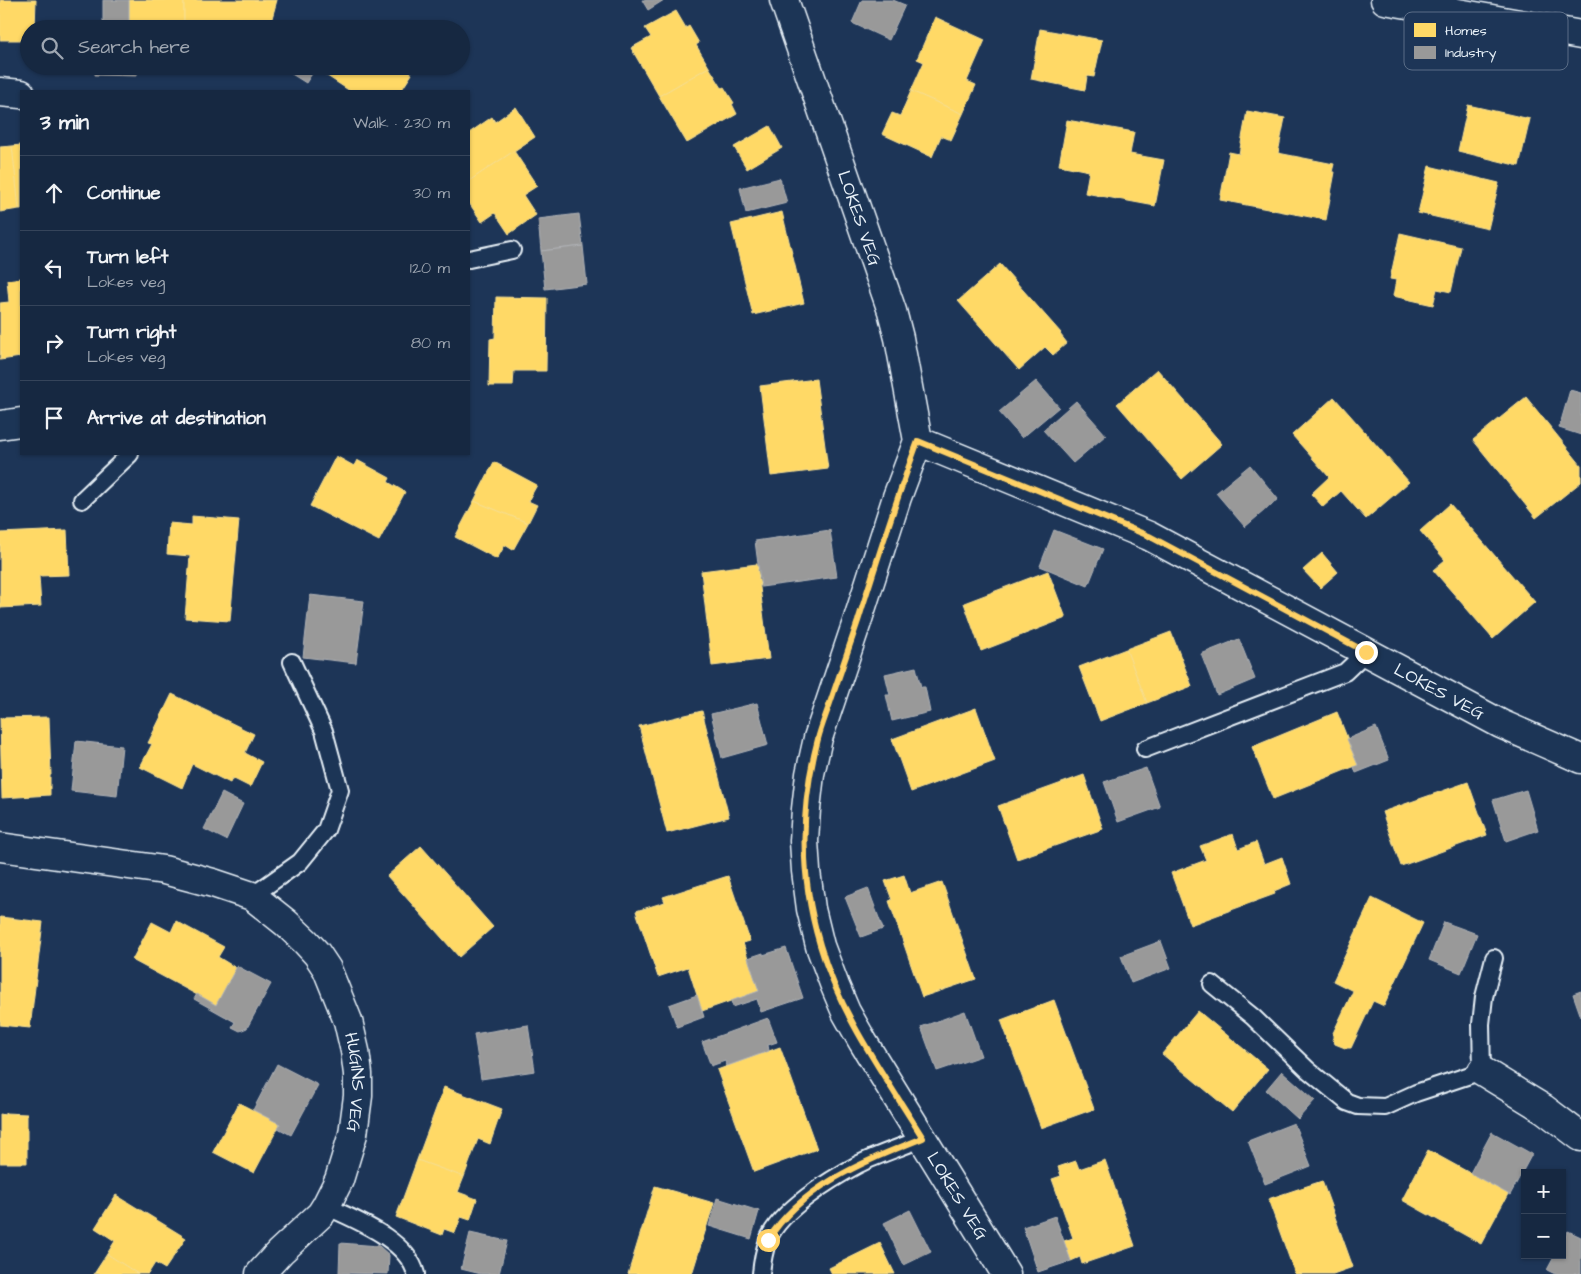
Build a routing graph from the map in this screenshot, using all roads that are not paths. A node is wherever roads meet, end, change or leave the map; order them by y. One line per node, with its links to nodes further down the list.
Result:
1 (784, 0): 12 (street, LOKES VEG)
2 (1385, 0): 3 (street)
3 (1452, 12)
4 (1568, 33): 5 (street)
5 (1581, 35)
6 (0, 92): 7 (street)
7 (20, 94)
8 (512, 250): 9 (lane)
9 (470, 259)
10 (20, 422): 11 (street)
11 (0, 425)
12 (918, 441): 15 (street, LOKES VEG); 25 (street, LOKES VEG)
13 (129, 455): 14 (lane)
14 (82, 500)
15 (1366, 652): 17 (lane); 18 (street, LOKES VEG)
16 (292, 662): 20 (lane)
17 (1145, 749)
18 (1581, 759)
19 (0, 847): 20 (street, HUGINS VEG)
20 (252, 896): 26 (street, HUGINS VEG)
21 (1494, 958): 23 (lane)
22 (1212, 984): 23 (lane)
23 (1482, 1071): 24 (street)
24 (1581, 1137)
25 (923, 1138): 29 (lane); 30 (street, LOKES VEG)
26 (326, 1206): 27 (street, HUGINS VEG); 28 (lane)
27 (260, 1274)
28 (416, 1274)
29 (761, 1274)
30 (1006, 1274)

